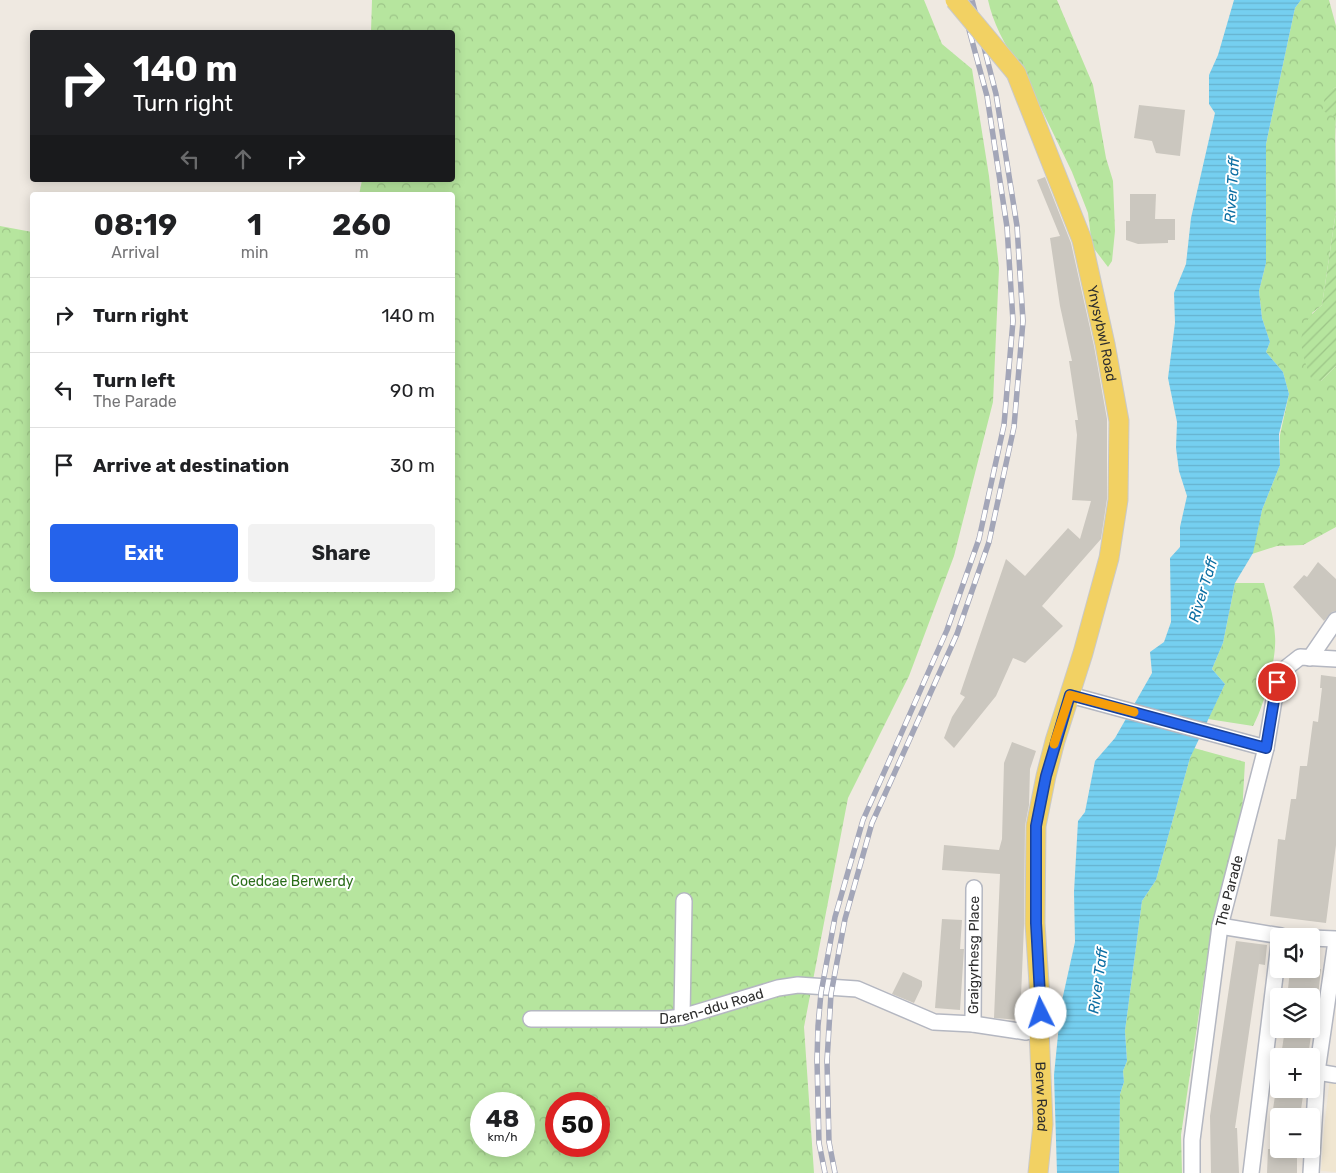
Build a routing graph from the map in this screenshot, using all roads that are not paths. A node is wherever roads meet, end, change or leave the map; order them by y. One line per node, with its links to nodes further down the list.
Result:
1 (955, 0): 5 (main road, Ynysybwl Road, bridge)
2 (1336, 620): 3 (street)
3 (1310, 658): 4 (street, The Parade); 6 (street, The Parade)
4 (1336, 659)
5 (1077, 697): 6 (street); 17 (main road, Berw Road)
6 (1266, 748): 9 (street, The Parade)
7 (974, 888): 16 (street, Graigyrhesg Place)
8 (684, 901): 14 (street)
9 (1220, 926): 10 (street); 23 (street, The Parade)
10 (1270, 934)
11 (1320, 939): 12 (street)
12 (1336, 940): 18 (street)
13 (1275, 978): 24 (street)
14 (682, 1017): 15 (street, Daren-ddu Road); 16 (street, Daren-ddu Road)
15 (532, 1018)
16 (973, 1024): 17 (street, Daren-ddu Road)
17 (1039, 1029): 22 (main road, Berw Road)
18 (1320, 1057)
19 (1320, 1072): 20 (street)
20 (1336, 1074)
21 (1316, 1098): 25 (street)
22 (1038, 1173)
23 (1192, 1173)
24 (1251, 1173)
25 (1311, 1173)

